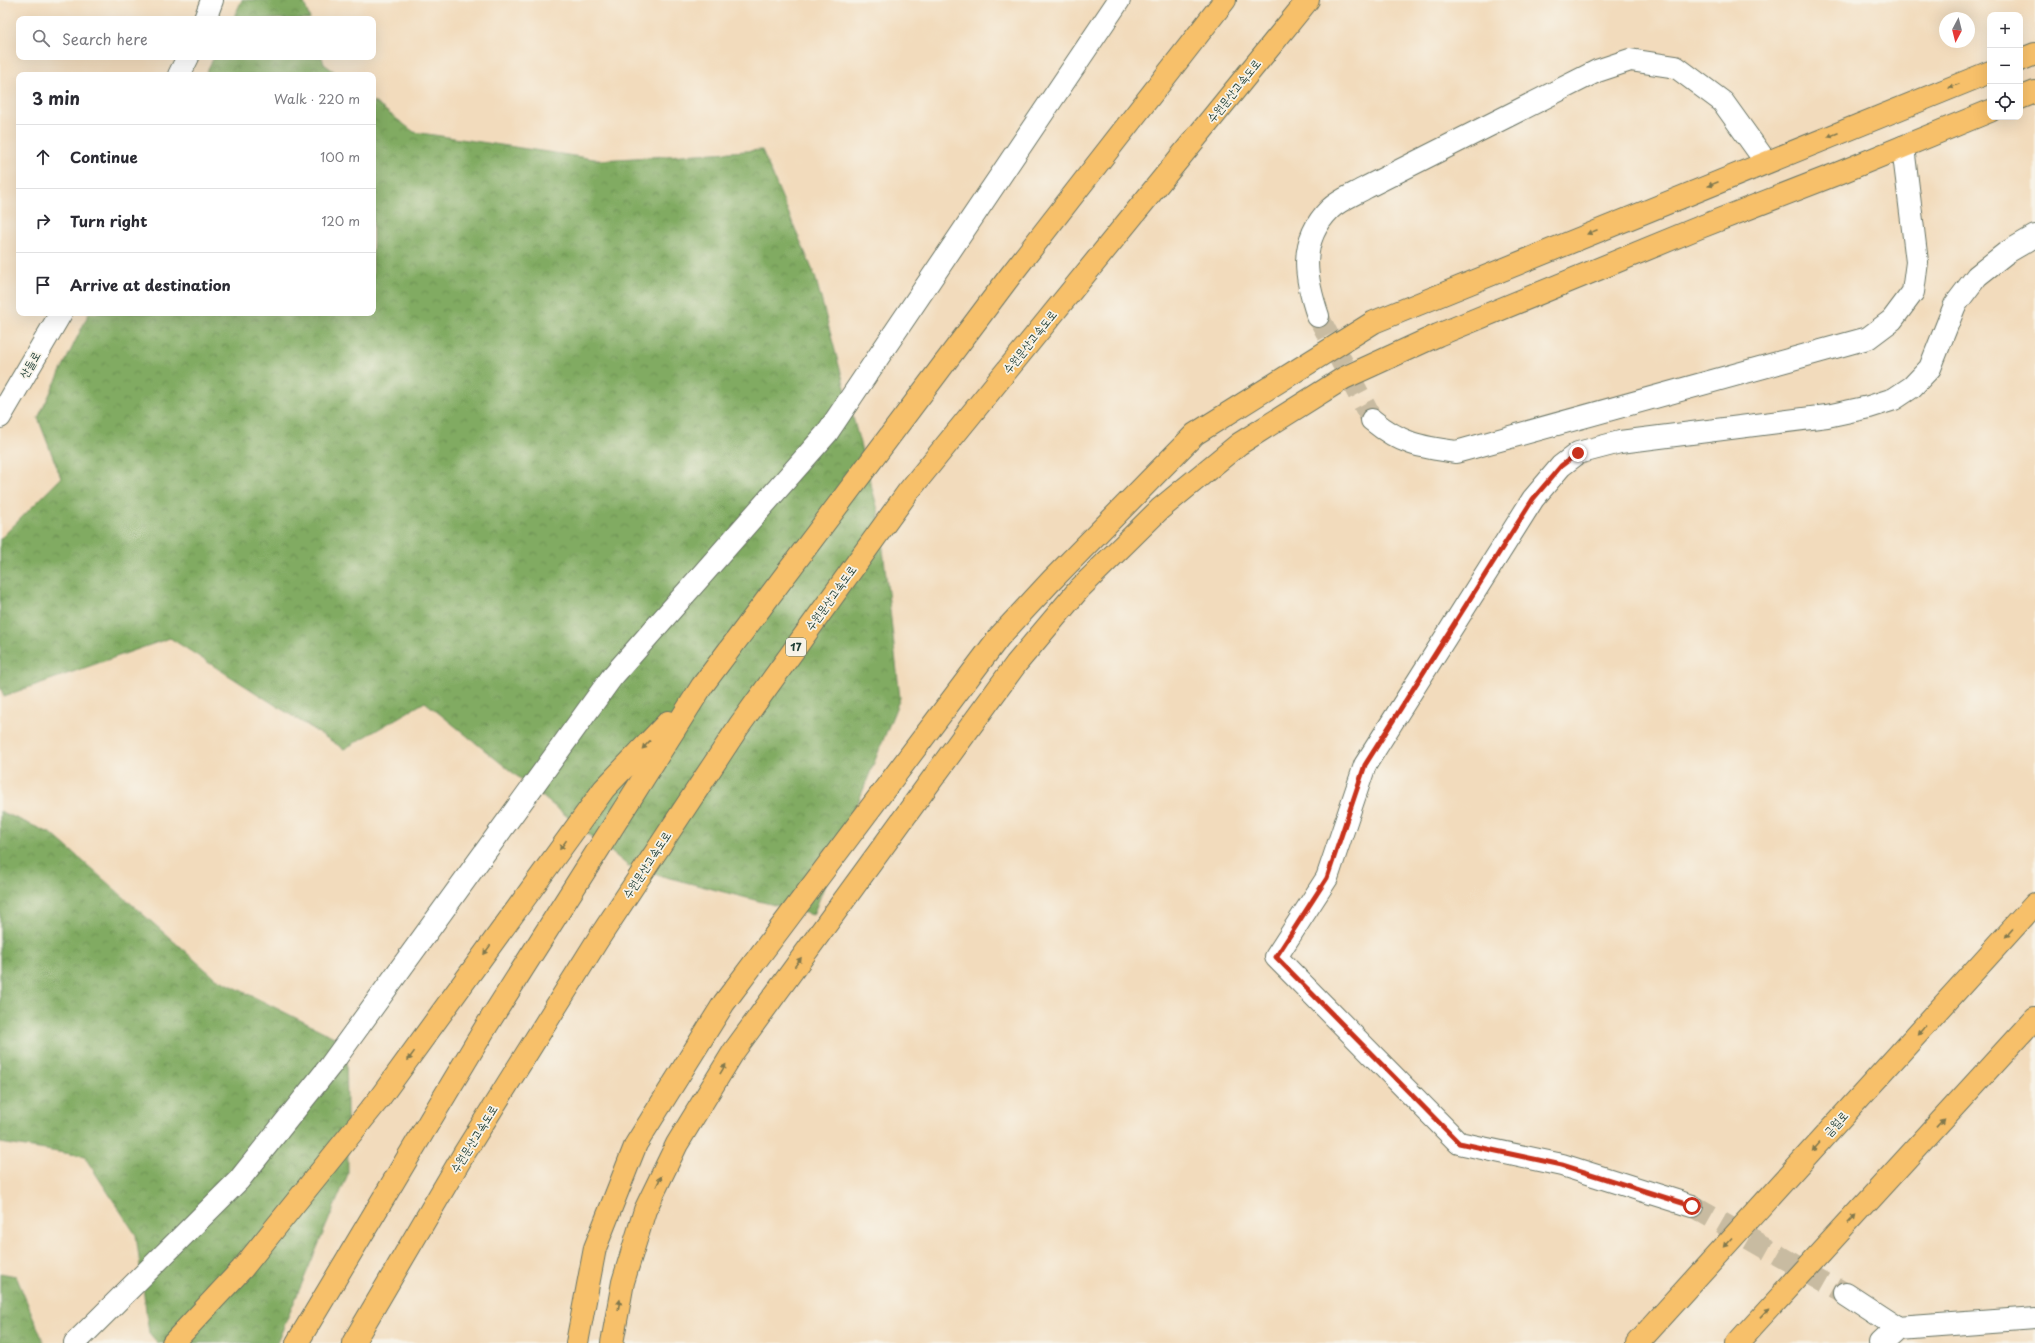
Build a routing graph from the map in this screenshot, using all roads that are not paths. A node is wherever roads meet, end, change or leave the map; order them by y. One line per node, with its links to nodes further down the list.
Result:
1 (212, 0): 5 (street)
2 (1119, 0): 28 (street)
3 (1225, 0): 21 (main road)
4 (1308, 0): 31 (main road, 수원문산고속도로 / 17)
5 (206, 16)
6 (2035, 54): 7 (main road)
7 (2023, 59)
8 (186, 60): 9 (street)
9 (180, 72)
10 (1987, 73): 15 (main road, one-way to 15)
11 (2035, 92): 12 (main road)
12 (2023, 97)
13 (1987, 112): 14 (main road)
14 (1904, 146): 20 (street); 33 (main road, one-way to 14)
15 (1766, 162): 18 (street); 32 (main road, one-way to 32)
16 (2035, 236): 24 (street)
17 (59, 316): 19 (street, 산들로)
18 (1318, 316)
19 (0, 417)
20 (1372, 420)
21 (702, 686): 29 (main road, one-way to 29); 30 (main road)
22 (2035, 904): 34 (main road, 금월로, one-way to 34)
23 (2035, 1018): 35 (main road, one-way to 23)
24 (1692, 1206)
25 (1846, 1294): 27 (street)
26 (2035, 1318): 27 (street)
27 (1898, 1328): 36 (street)
28 (75, 1343)
29 (173, 1343)
30 (297, 1343)
31 (354, 1343)
32 (578, 1343)
33 (612, 1343)
34 (1637, 1343)
35 (1738, 1343)
36 (1882, 1343)

